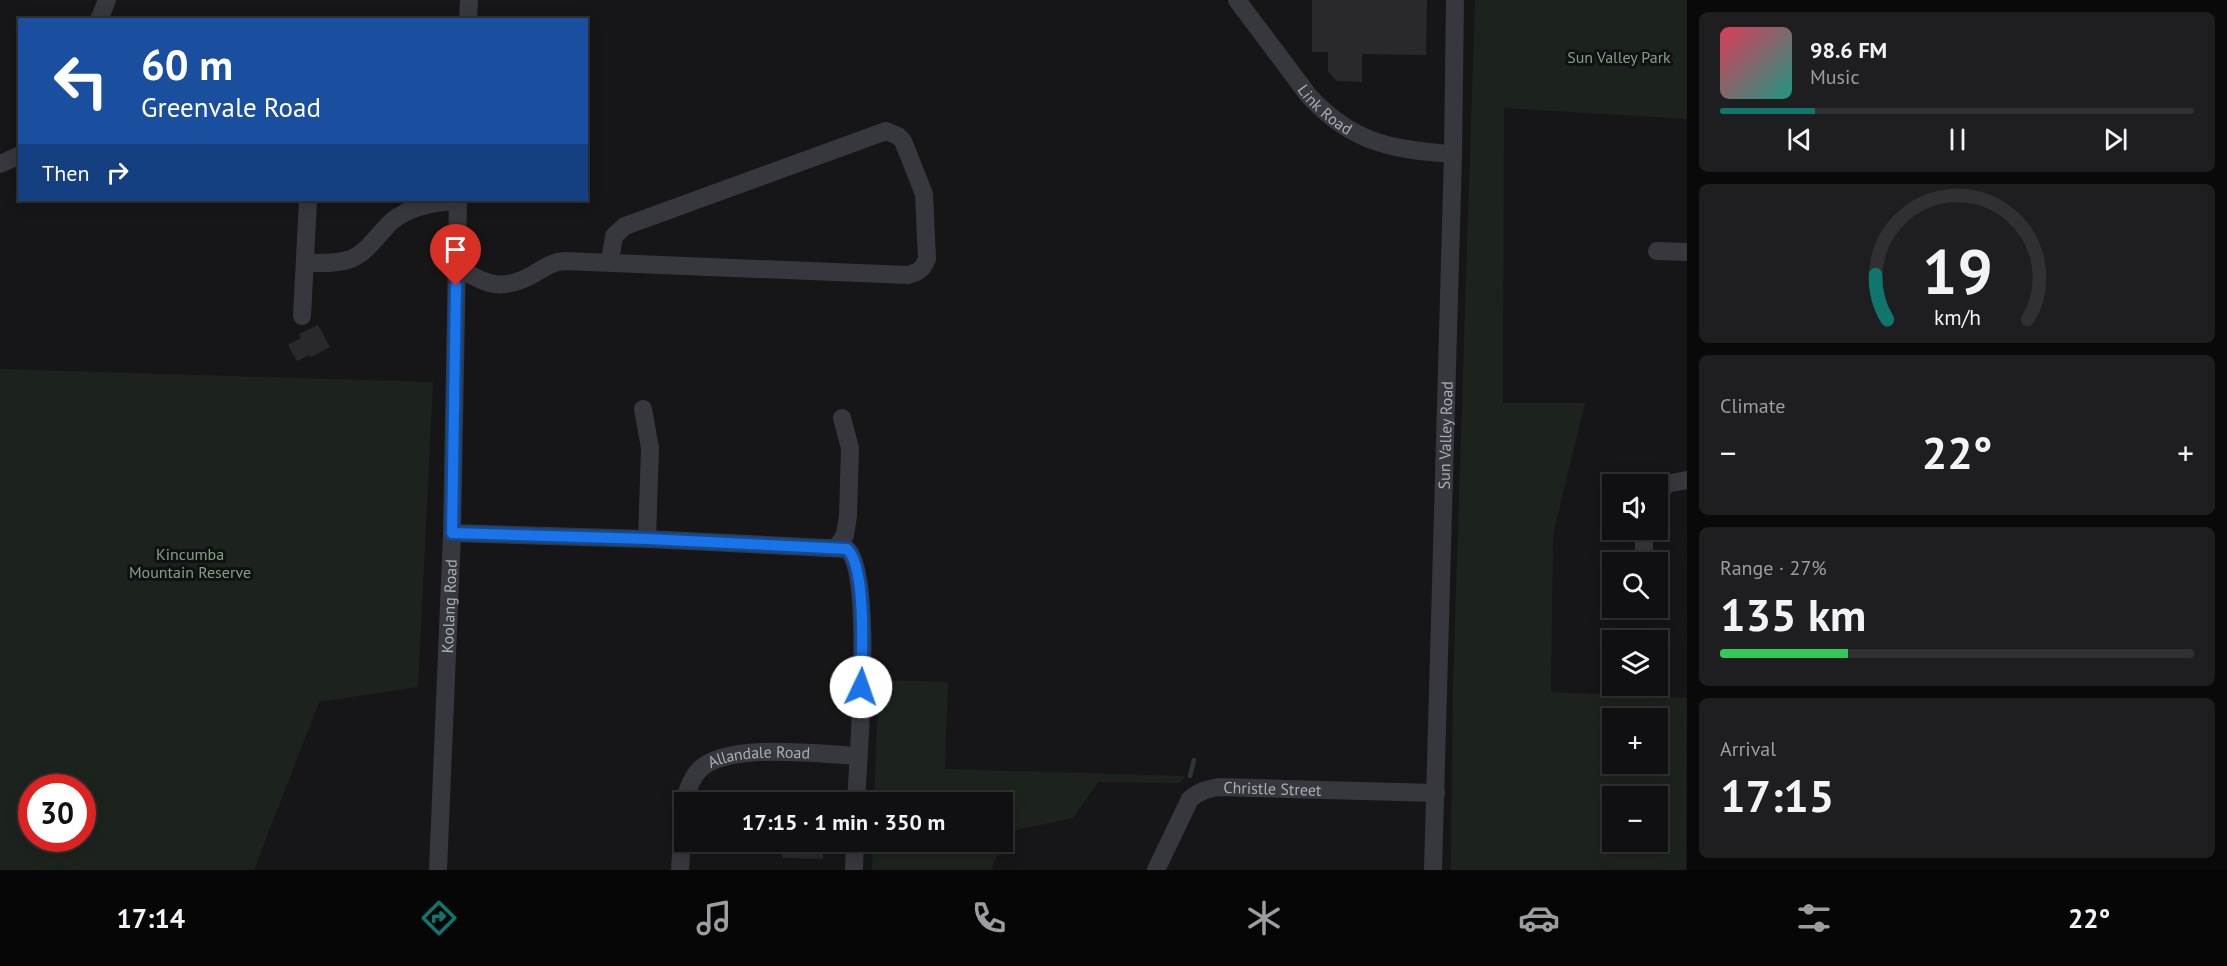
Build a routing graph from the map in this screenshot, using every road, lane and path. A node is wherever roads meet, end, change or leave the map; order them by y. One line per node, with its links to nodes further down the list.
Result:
1 (107, 0): 5 (street)
2 (469, 0): 6 (street)
3 (1237, 0): 7 (street, Link Road)
4 (1455, 0): 7 (street, Sun Valley Road)
5 (100, 18)
6 (468, 18)
7 (1453, 153): 29 (street, Sun Valley Road)
8 (18, 156): 9 (street)
9 (0, 164)
10 (308, 201): 16 (street)
11 (438, 201): 16 (street)
12 (458, 201): 17 (street, Koolang Road)
13 (1657, 251): 14 (street)
14 (1687, 252)
15 (610, 262): 15 (street); 17 (street)
16 (305, 263): 18 (street)
17 (456, 266): 23 (street, Koolang Road)
18 (302, 316)
19 (643, 409): 24 (street)
20 (842, 418): 25 (street)
21 (1687, 480): 22 (street)
22 (1668, 484)
23 (452, 533): 24 (street); 32 (street, Koolang Road)
24 (647, 539): 25 (street)
25 (837, 547): 26 (street)
26 (858, 756): 27 (street, Allandale Road); 28 (street)
27 (688, 792)
28 (856, 792)
29 (1436, 793): 35 (street, Christle Street); 36 (street, Sun Valley Road)
30 (681, 852): 33 (street, Allandale Road)
31 (855, 852): 34 (street)
32 (438, 870)
33 (680, 870)
34 (854, 870)
35 (1156, 870)
36 (1433, 870)

